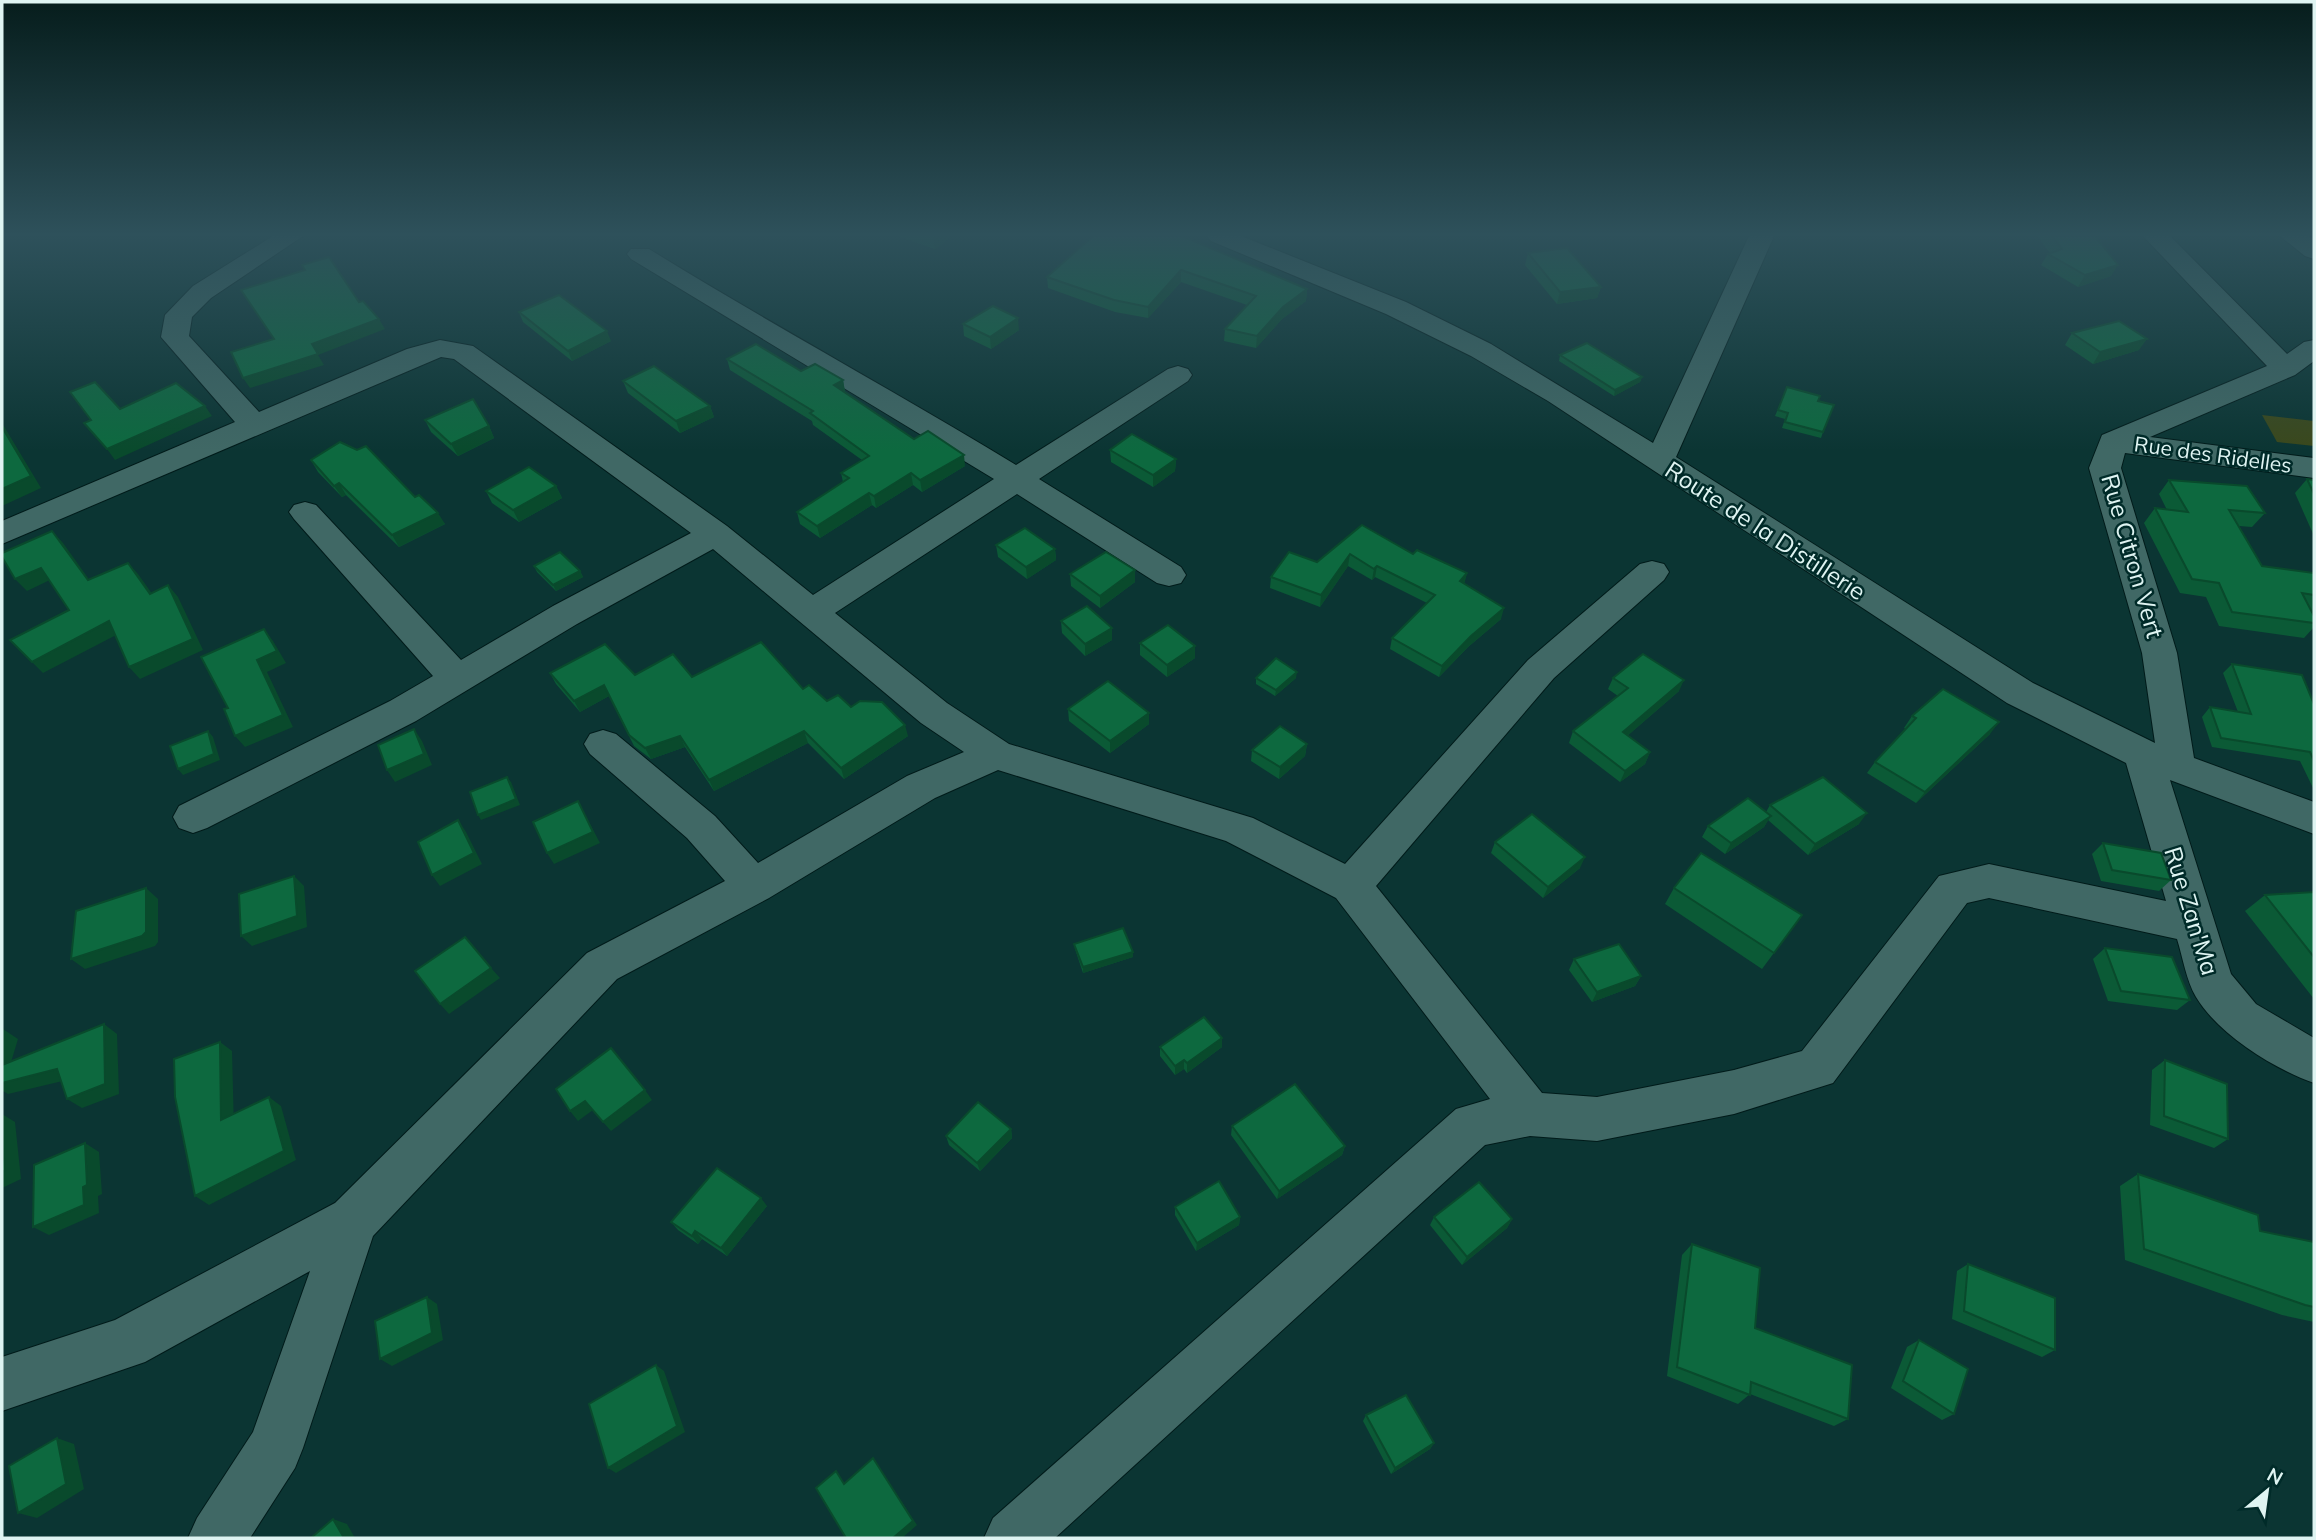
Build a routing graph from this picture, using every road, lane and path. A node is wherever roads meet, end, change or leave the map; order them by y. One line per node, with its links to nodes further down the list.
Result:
1 (186, 308): 9 (street)
2 (726, 308): 13 (street)
3 (1396, 308): 11 (street, Route de la Distillerie)
4 (1730, 308): 11 (street)
5 (2226, 308): 7 (street)
6 (2314, 348): 7 (street, Rue Citron Vert)
7 (2285, 369): 10 (street, Rue Citron Vert)
8 (1178, 375): 13 (street)
9 (255, 426): 15 (street); 16 (street)
10 (2113, 442): 12 (street, Rue des Ridelles); 23 (street, Rue Citron Vert)
11 (1658, 462): 23 (street, Route de la Distillerie)
12 (2314, 468)
13 (1016, 479): 18 (street); 19 (street)
14 (305, 512): 20 (street)
15 (2, 533)
16 (715, 534): 19 (street); 20 (street)
17 (1652, 572): 27 (street)
18 (1169, 575)
19 (812, 612): 22 (street)
20 (457, 679): 24 (street)
21 (603, 744): 26 (street)
22 (996, 755): 26 (street); 27 (street)
23 (2159, 761): 25 (street, Route de la Distillerie); 28 (street, Rue Zan'Ma)
24 (193, 817)
25 (2314, 818)
26 (754, 886): 31 (street)
27 (1352, 886): 30 (street)
28 (2194, 925): 29 (street, Rue Zan'Ma); 30 (street)
29 (2314, 1062)
30 (1530, 1114): 34 (street)
31 (353, 1221): 32 (street); 33 (street)
32 (2, 1384)
33 (216, 1538)
34 (1013, 1538)

